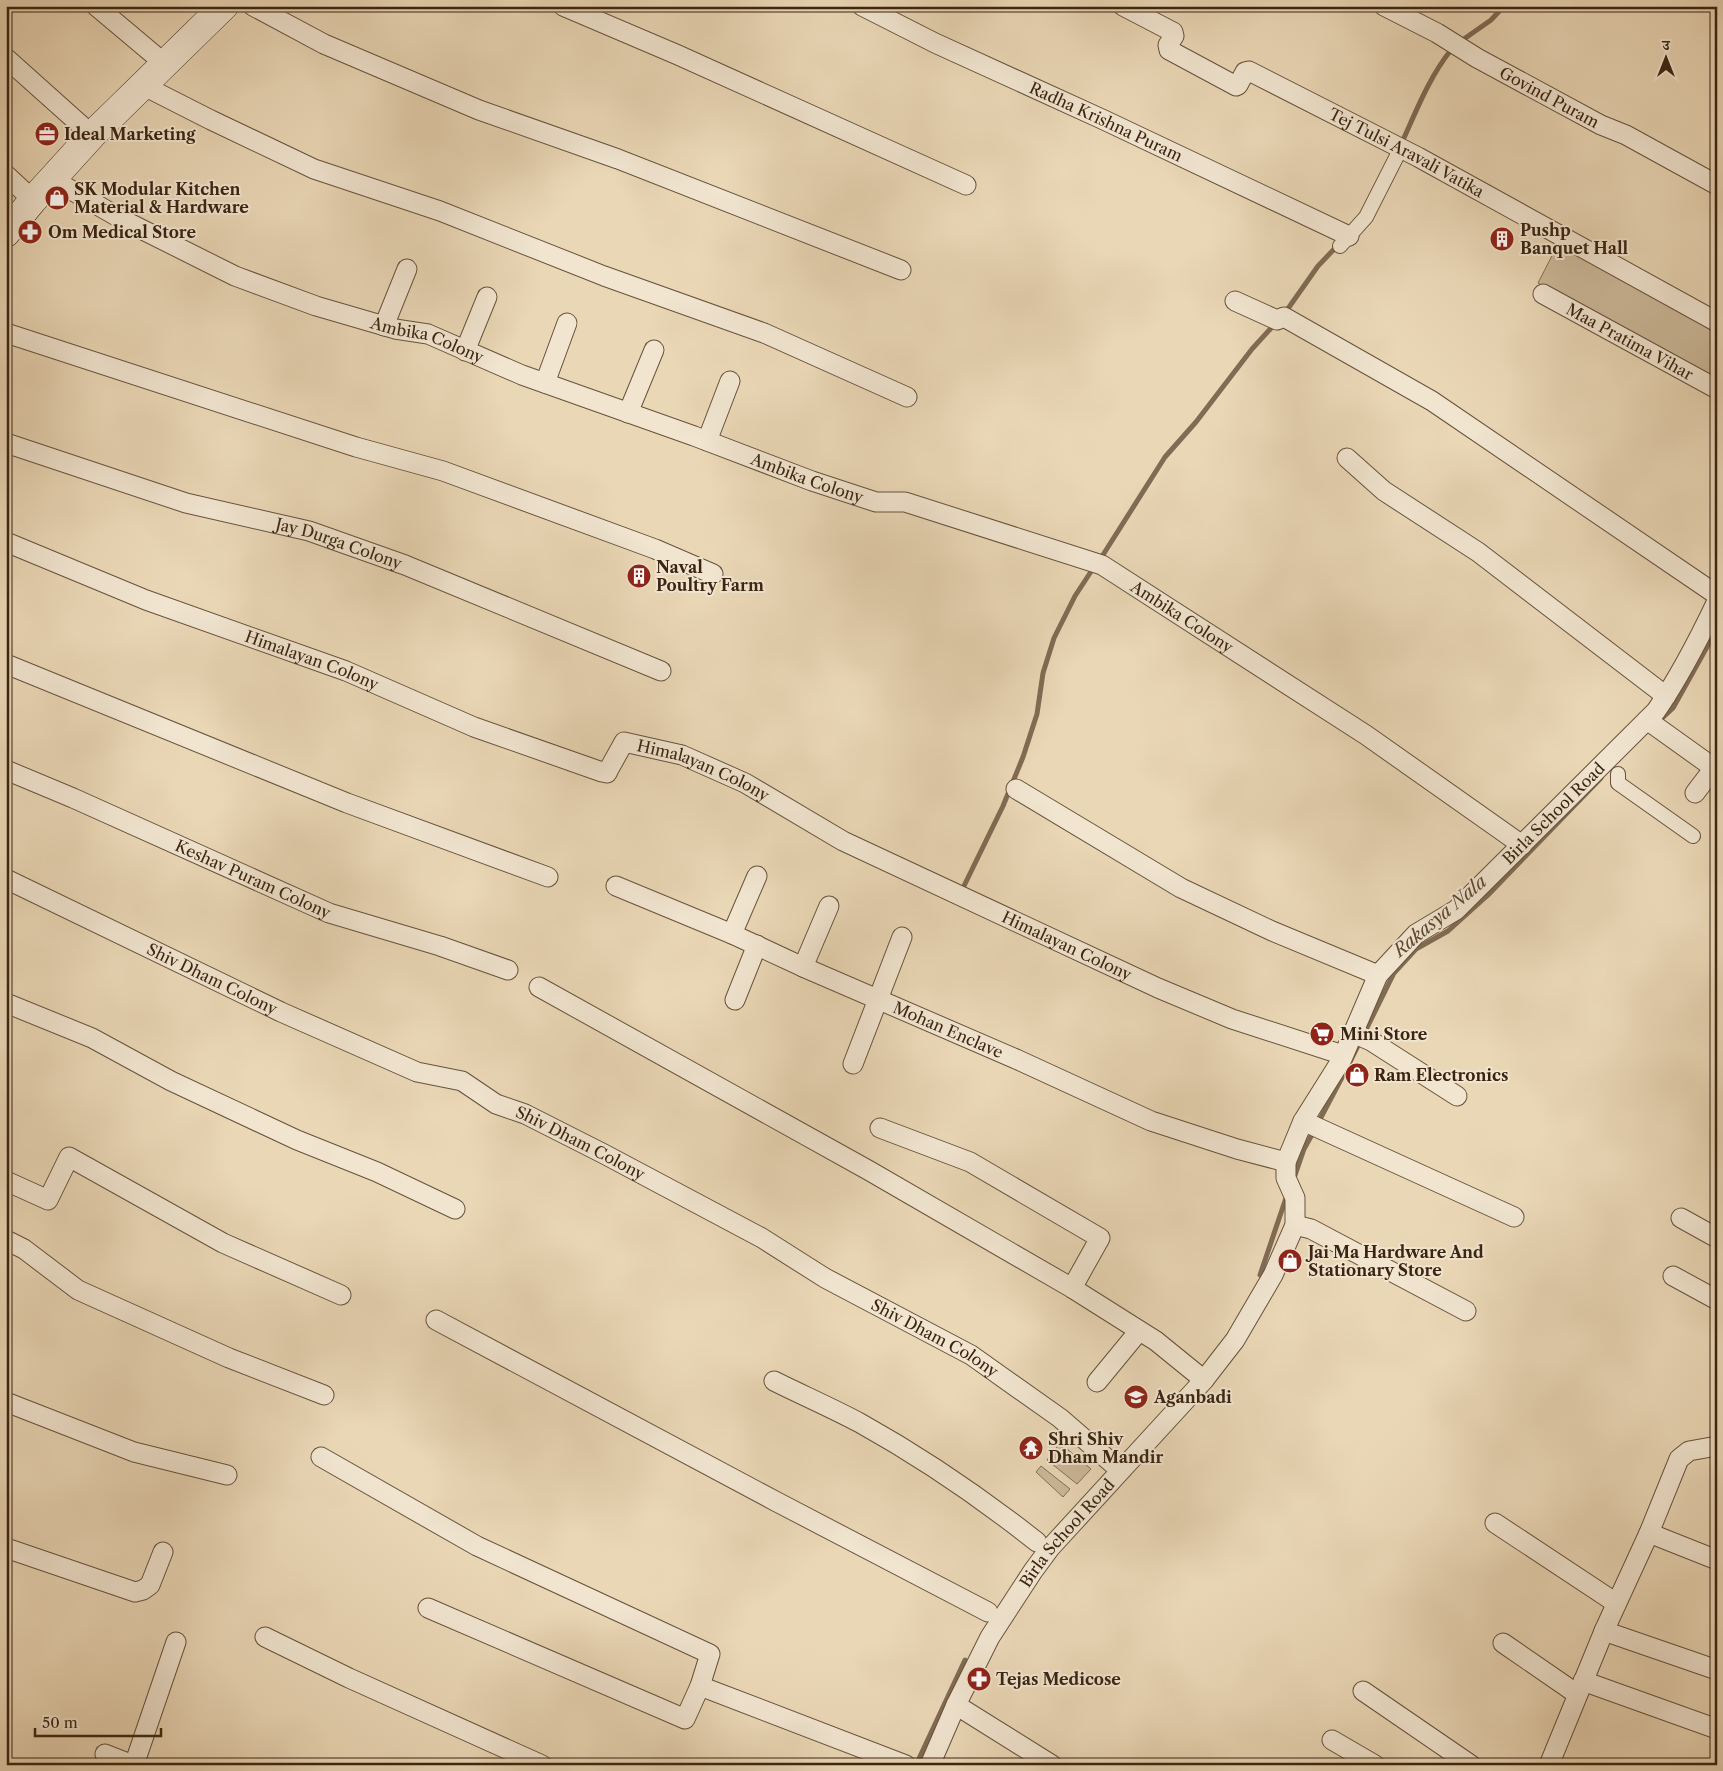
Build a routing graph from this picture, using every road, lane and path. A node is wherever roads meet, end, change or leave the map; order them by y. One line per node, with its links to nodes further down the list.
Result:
1 (96, 6): 9 (street)
2 (253, 6): 21 (street)
3 (563, 6): 15 (street)
4 (862, 6): 19 (street, Radha Krishna Puram)
5 (1122, 6): 12 (street, Tej Tulsi Aravali Vatika)
6 (1384, 6): 16 (street, Govind Puram)
7 (218, 8): 9 (main road)
8 (6, 58): 11 (street)
9 (165, 64): 10 (main road)
10 (142, 85): 11 (main road); 34 (street)
11 (92, 135): 14 (main road)
12 (1401, 148): 19 (street); 25 (street, Tej Tulsi Aravali Vatika)
13 (6, 175): 17 (street)
14 (52, 178): 17 (main road); 27 (street, Ambika Colony)
15 (966, 185)
16 (1717, 185)
17 (33, 200): 18 (main road)
18 (6, 233)
19 (1345, 241)
20 (407, 269): 27 (street)
21 (901, 270)
22 (1543, 294): 33 (street, Maa Pratima Vihar)
23 (487, 297): 30 (street)
24 (1235, 301): 41 (street)
25 (1717, 322)
26 (568, 323): 32 (street)
27 (384, 326): 30 (street, Ambika Colony)
28 (6, 333): 40 (street)
29 (654, 350): 35 (street)
30 (464, 351): 32 (street, Ambika Colony)
31 (730, 382): 36 (street)
32 (545, 384): 35 (street, Ambika Colony)
33 (1717, 389)
34 (907, 397)
35 (628, 413): 36 (street, Ambika Colony)
36 (707, 441): 52 (street, Ambika Colony)
37 (6, 444): 44 (street, Jay Durga Colony)
38 (1348, 458): 45 (street)
39 (6, 542): 69 (street, Himalayan Colony)
40 (712, 574)
41 (1717, 595)
42 (1717, 601): 45 (street, Birla School Road)
43 (6, 664): 54 (street)
44 (661, 671)
45 (1666, 696): 46 (street, Birla School Road)
46 (1654, 725): 50 (street); 52 (street, Birla School Road)
47 (6, 770): 62 (street, Keshav Puram Colony)
48 (1618, 774): 51 (street)
49 (1016, 789): 63 (street)
50 (1695, 793)
51 (1693, 836)
52 (1522, 845): 63 (street, Birla School Road)
53 (757, 876): 58 (street)
54 (548, 877)
55 (6, 879): 96 (street, Shiv Dham Colony)
56 (616, 886): 58 (street, Mohan Enclave)
57 (828, 906): 61 (street)
58 (732, 934): 60 (street, Mohan Enclave)
59 (902, 937): 66 (street)
60 (757, 945): 61 (street, Mohan Enclave); 65 (street)
61 (803, 967): 66 (street, Mohan Enclave)
62 (508, 970)
63 (1378, 976): 68 (street, Birla School Road)
64 (539, 987): 83 (street)
65 (735, 1000)
66 (878, 1000): 70 (street); 74 (street, Mohan Enclave)
67 (6, 1003): 76 (street)
68 (1361, 1037): 69 (street, Birla School Road); 71 (street)
69 (1343, 1055): 72 (street, Birla School Road)
70 (853, 1064)
71 (1457, 1096)
72 (1312, 1126): 74 (street, Birla School Road); 77 (street)
73 (880, 1128): 83 (street)
74 (1286, 1170): 79 (street, Birla School Road)
75 (6, 1181): 84 (street)
76 (455, 1209)
77 (1514, 1217)
78 (1681, 1218): 80 (street)
79 (1294, 1225): 86 (street); 89 (street, Birla School Road)
80 (1717, 1238)
81 (6, 1240): 92 (street)
82 (1673, 1276): 85 (street)
83 (1072, 1288): 88 (street)
84 (341, 1295)
85 (1717, 1300)
86 (1466, 1311)
87 (436, 1320): 106 (street)
88 (1139, 1330): 89 (street); 91 (street)
89 (1204, 1380): 96 (street, Birla School Road)
90 (774, 1381): 100 (street)
91 (1098, 1382)
92 (324, 1395)
93 (6, 1402): 97 (street)
94 (1715, 1448): 99 (street)
95 (321, 1457): 112 (street)
96 (1120, 1470): 115 (street, Birla School Road)
97 (227, 1475)
98 (1495, 1523): 104 (street)
99 (1649, 1533): 103 (street); 104 (street)
100 (1037, 1542)
101 (6, 1548): 102 (street)
102 (163, 1552)
103 (1717, 1560)
104 (1616, 1602): 107 (street)
105 (428, 1608): 112 (street)
106 (988, 1612)
107 (1604, 1631): 111 (street); 113 (street)
108 (264, 1637): 120 (street)
109 (176, 1642): 119 (street)
110 (1503, 1643): 113 (street)
111 (1717, 1670)
112 (700, 1686): 121 (street)
113 (1580, 1688): 116 (street); 126 (street)
114 (1364, 1691): 125 (street)
115 (956, 1705): 122 (street, Birla School Road); 123 (street)
116 (1717, 1729)
117 (1332, 1740): 124 (street)
118 (105, 1754): 119 (street)
119 (134, 1765)
120 (542, 1765)
121 (906, 1765)
122 (930, 1765)
123 (1052, 1765)
124 (1375, 1765)
125 (1471, 1765)
126 (1548, 1765)

